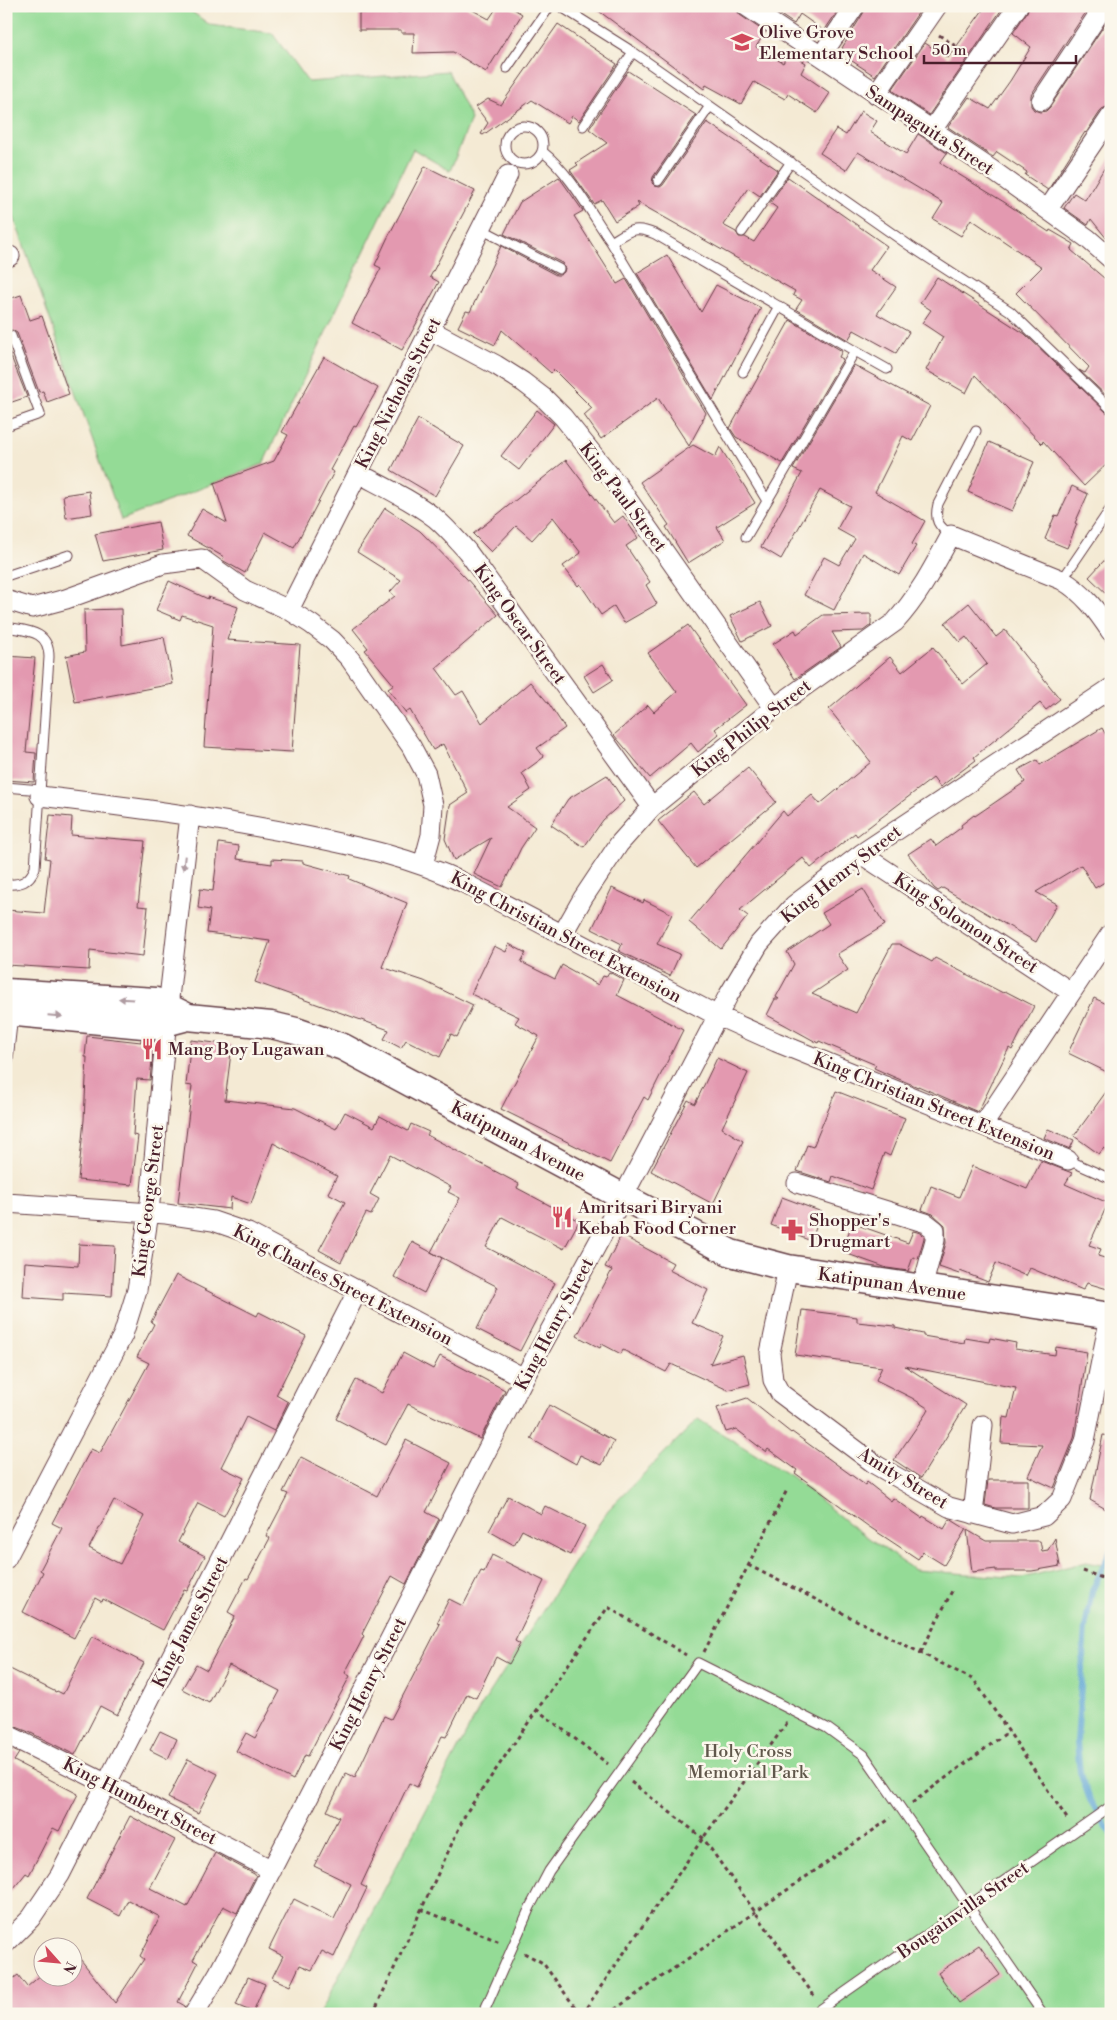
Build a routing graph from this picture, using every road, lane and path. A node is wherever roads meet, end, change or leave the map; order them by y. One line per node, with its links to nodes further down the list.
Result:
1 (550, 6): 12 (lane)
2 (560, 6): 9 (lane)
3 (746, 6): 10 (street, Sampaguita Street)
4 (855, 6): 10 (street)
5 (936, 6): 8 (street)
6 (1018, 6): 11 (street)
7 (1104, 6): 14 (street)
8 (924, 25): 11 (path); 13 (street)
9 (633, 52): 15 (lane); 17 (lane)
10 (821, 56): 13 (street, Sampaguita Street)
11 (980, 62): 18 (street)
12 (507, 68)
13 (876, 94): 18 (street, Sampaguita Street)
14 (1041, 101)
15 (710, 106): 20 (lane); 22 (lane)
16 (1111, 116): 23 (street)
17 (584, 126)
18 (932, 130): 23 (street, Sampaguita Street)
19 (543, 152): 21 (lane); 21 (lane); 26 (lane)
20 (791, 162): 25 (lane); 35 (lane)
21 (511, 169): 24 (street, King Nicholas Street)
22 (658, 182)
23 (1048, 209): 27 (street, Sampaguita Street)
24 (481, 229): 28 (lane); 30 (street, King Nicholas Street)
25 (742, 232)
26 (610, 242): 29 (lane); 39 (lane)
27 (1111, 259)
28 (559, 269)
29 (779, 306): 32 (lane); 34 (lane)
30 (430, 330): 38 (street, King Nicholas Street); 51 (street, King Paul Street)
31 (6, 338): 36 (lane)
32 (855, 351): 33 (lane); 39 (lane)
33 (887, 369)
34 (744, 372)
35 (1111, 409)
36 (6, 426)
37 (976, 431): 41 (lane)
38 (358, 473): 47 (street, King Nicholas Street); 54 (street, King Oscar Street)
39 (767, 501): 42 (lane)
40 (1111, 508): 45 (lane)
41 (951, 535): 45 (street); 51 (street, King Philip Street)
42 (746, 536)
43 (69, 555): 44 (lane)
44 (6, 576)
45 (1062, 580): 49 (street)
46 (6, 600): 47 (street)
47 (289, 610): 57 (street)
48 (6, 627): 53 (lane)
49 (1111, 632)
50 (1111, 688): 56 (street, King Henry Street)
51 (774, 708): 54 (street, King Philip Street)
52 (6, 787): 53 (lane)
53 (41, 793): 55 (street, King Christian Street Extension); 58 (lane)
54 (652, 807): 60 (street, King Philip Street)
55 (190, 814): 57 (street, King Christian Street Extension); 63 (street, King George Street, one-way to 63)
56 (860, 854): 61 (street, King Solomon Street); 64 (street, King Henry Street)
57 (423, 865): 60 (street, King Christian Street Extension)
58 (6, 884)
59 (1111, 934): 61 (street)
60 (562, 935): 64 (street, King Christian Street Extension)
61 (1071, 992): 66 (street)
62 (8, 1005): 63 (main road, Katipunan Avenue); 65 (lane)
63 (174, 1016): 70 (main road, Katipunan Avenue); 72 (street, King George Street)
64 (718, 1016): 66 (street, King Christian Street Extension); 70 (street, King Henry Street)
65 (6, 1078)
66 (983, 1125): 67 (street, King Christian Street Extension)
67 (1068, 1160): 68 (lane)
68 (1111, 1179)
69 (797, 1183): 74 (street)
70 (622, 1197): 73 (main road, Katipunan Avenue); 77 (street, King Henry Street)
71 (6, 1203): 72 (street, King Charles Street Extension)
72 (149, 1213): 75 (street, King Charles Street Extension); 81 (street, King George Street)
73 (788, 1268): 74 (main road, Katipunan Avenue); 80 (street, Amity Street)
74 (922, 1288): 76 (main road, Katipunan Avenue)
75 (358, 1290): 77 (street, King Charles Street Extension); 93 (street, King James Street)
76 (1110, 1316): 80 (street, Amity Street)
77 (524, 1378): 98 (street, King Henry Street)
78 (983, 1425): 80 (street)
79 (787, 1490): 82 (path)
80 (973, 1514)
81 (6, 1559)
82 (748, 1565): 86 (path); 87 (path)
83 (1083, 1571): 84 (path)
84 (1111, 1581)
85 (953, 1590): 86 (path)
86 (921, 1652): 90 (path)
87 (698, 1663): 88 (path); 89 (lane); 92 (lane)
88 (536, 1709): 92 (path); 104 (path)
89 (795, 1712): 95 (lane); 97 (path)
90 (1009, 1731): 95 (path); 96 (path)
91 (6, 1734): 93 (street, King Humbert Street)
92 (619, 1773): 97 (path); 105 (lane)
93 (107, 1784): 98 (street, King Humbert Street); 101 (street, King James Street)
94 (1111, 1806): 96 (lane, Bougainvilla Street)
95 (903, 1810): 99 (lane); 100 (path)
96 (1075, 1831): 99 (lane, Bougainvilla Street)
97 (703, 1838): 100 (path); 106 (path)
98 (272, 1870): 103 (street, King Henry Street)
99 (969, 1906): 102 (lane, Bougainvilla Street); 109 (lane)
100 (756, 1912): 102 (path); 107 (path)
101 (6, 1943)
102 (823, 2008): 108 (lane, Bougainvilla Street)
103 (194, 2014)
104 (372, 2014)
105 (483, 2014)
106 (582, 2014)
107 (608, 2014)
108 (814, 2014)
109 (1043, 2014)

